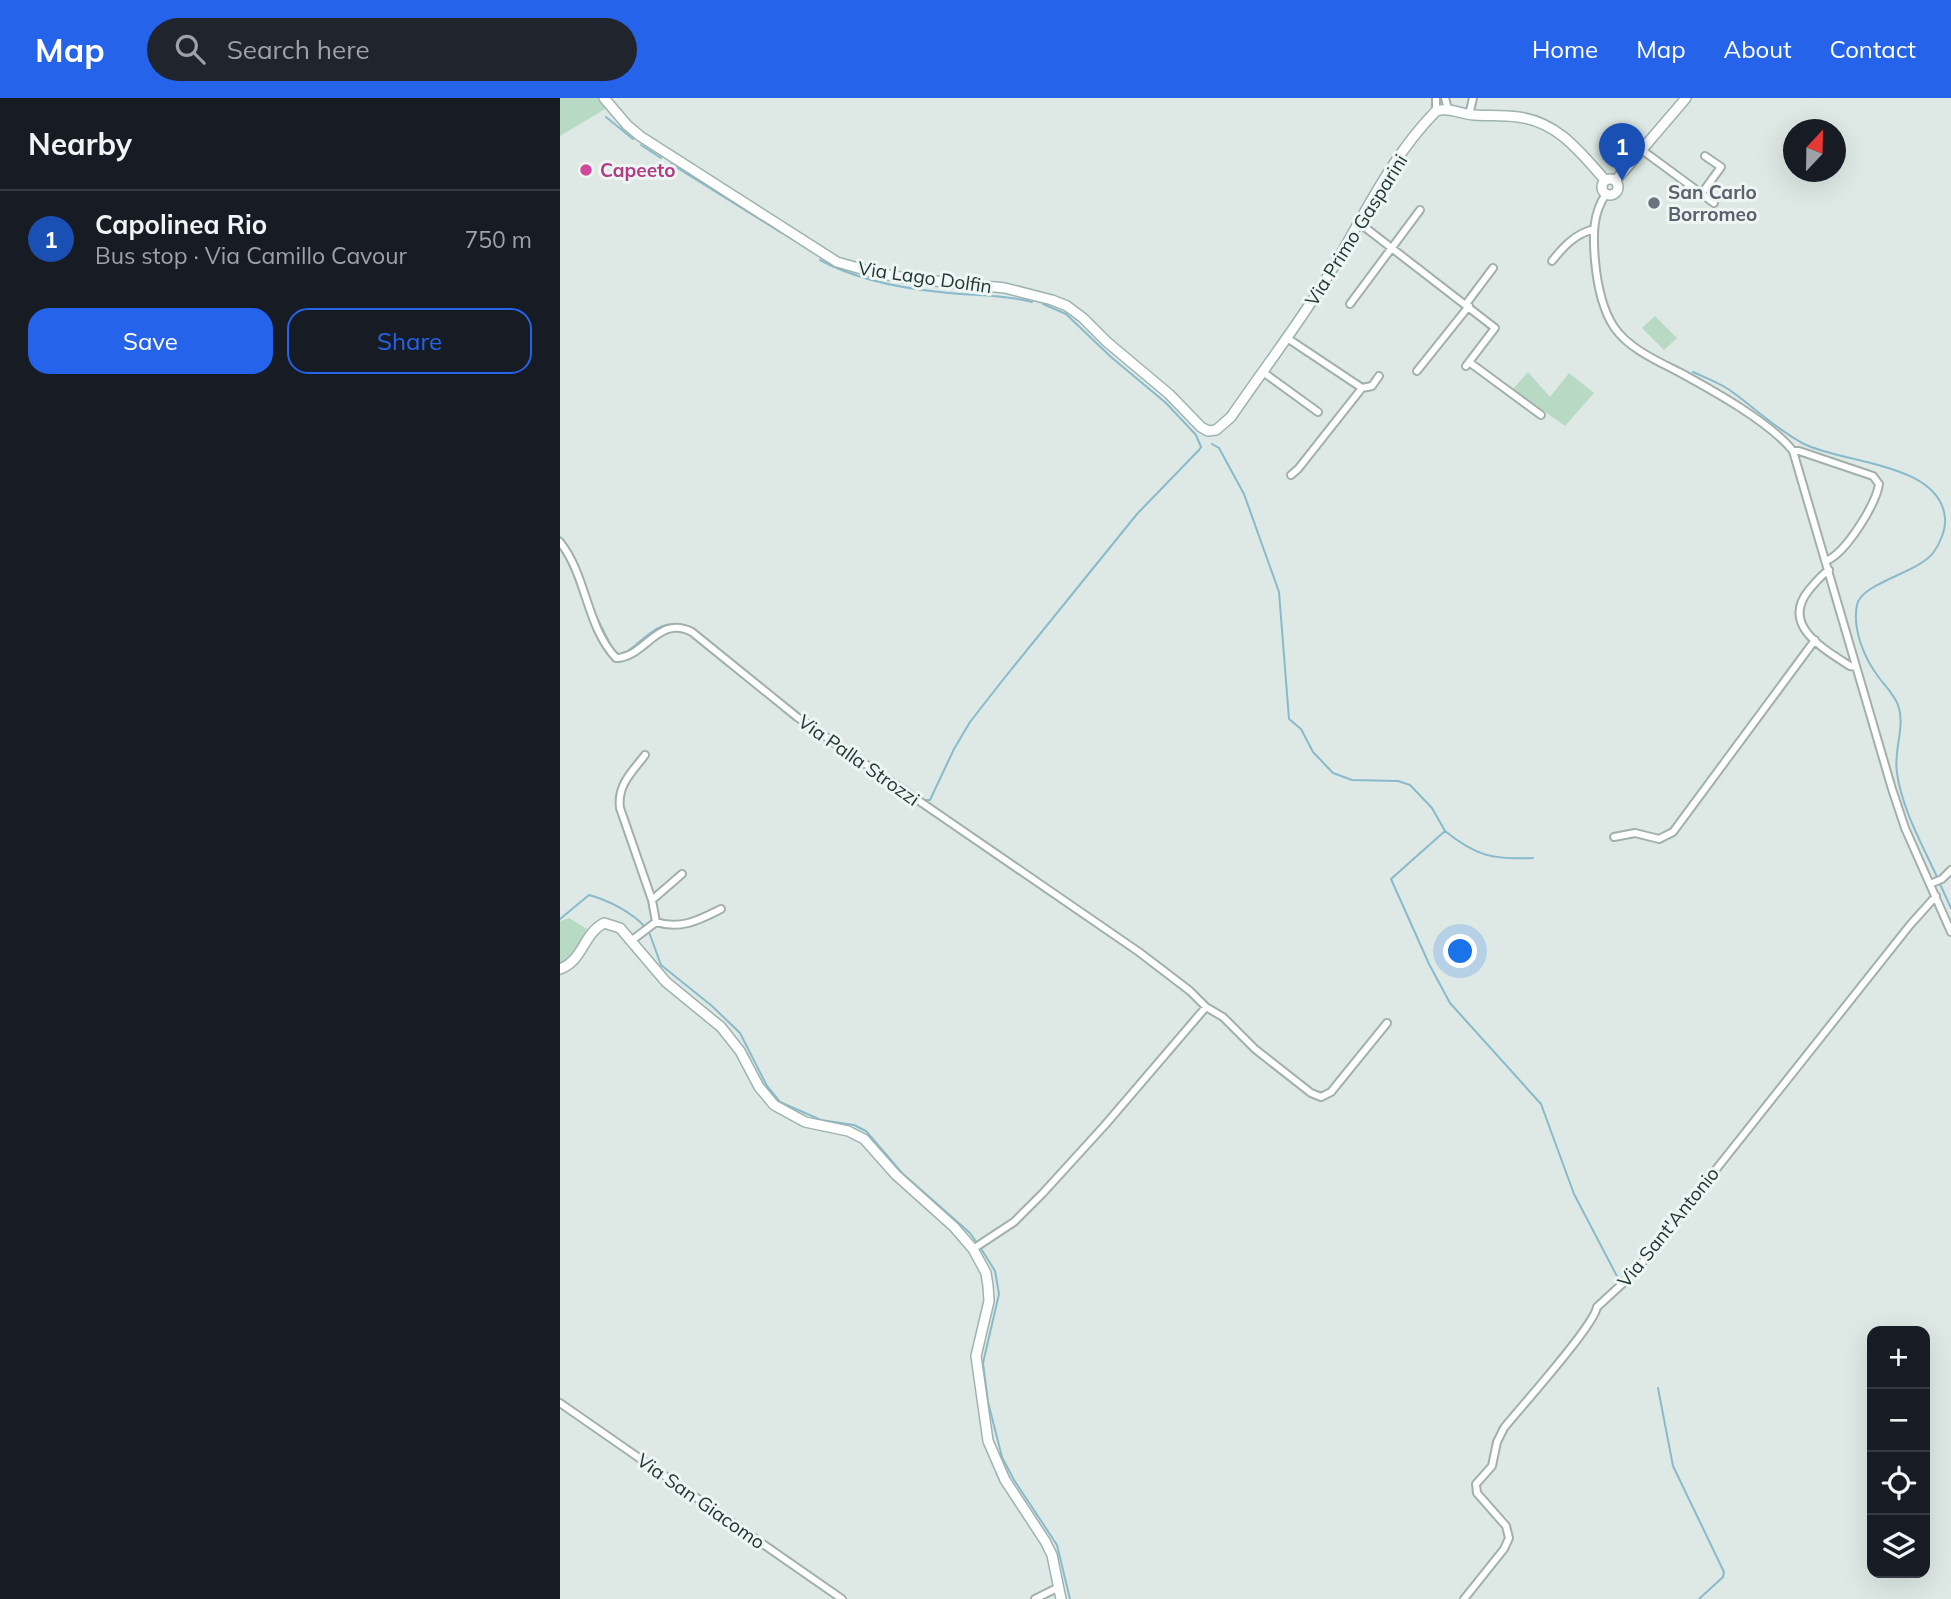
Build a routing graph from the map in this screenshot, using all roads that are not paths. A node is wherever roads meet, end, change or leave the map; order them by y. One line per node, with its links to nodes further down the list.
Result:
1 (604, 98): 31 (street, Via Lago Dolfin)
2 (1436, 98): 7 (street)
3 (1445, 98): 6 (street)
4 (1473, 98): 8 (street)
5 (1686, 98): 9 (street)
6 (1448, 109): 7 (street); 8 (street)
7 (1436, 111): 17 (street, Via Primo Gasparini)
8 (1469, 115): 11 (street)
9 (1642, 150): 12 (street); 13 (street)
10 (1705, 156): 13 (street)
11 (1605, 180): 12 (street); 14 (street)
12 (1616, 180): 14 (street)
13 (1702, 193): 15 (street)
14 (1606, 194): 18 (street)
15 (1714, 203)
16 (1420, 210): 19 (street)
17 (1358, 222): 19 (street); 24 (street, Via Primo Gasparini)
18 (1594, 229): 20 (street); 32 (street)
19 (1392, 247): 22 (street); 23 (street)
20 (1552, 261)
21 (1493, 268): 23 (street)
22 (1350, 304)
23 (1468, 305): 25 (street); 30 (street)
24 (1287, 338): 26 (street, Via Primo Gasparini); 28 (street)
25 (1417, 371)
26 (1263, 372): 29 (street); 31 (street, Via Primo Gasparini)
27 (1379, 376): 28 (street)
28 (1363, 388): 33 (street)
29 (1318, 412)
30 (1541, 415)
31 (1208, 431)
32 (1793, 451): 35 (street); 35 (street)
33 (1291, 475)
34 (560, 542): 51 (street, Via Palla Strozzi)
35 (1826, 561): 36 (street)
36 (1829, 570): 37 (street); 38 (street)
37 (1815, 640): 38 (street); 40 (street)
38 (1856, 667): 43 (street)
39 (645, 755): 45 (street)
40 (1614, 837)
41 (1951, 870): 43 (street)
42 (682, 874): 45 (street)
43 (1936, 882): 44 (street)
44 (1936, 896): 48 (street); 59 (street, Via Sant'Antonio)
45 (652, 900): 47 (street)
46 (721, 909): 47 (street)
47 (654, 924): 49 (street)
48 (1951, 932)
49 (634, 939): 50 (street); 53 (street)
50 (560, 969)
51 (1206, 1007): 52 (street, Via Palla Strozzi); 53 (street)
52 (1387, 1023)
53 (976, 1248): 55 (street)
54 (560, 1403): 56 (street, Via San Giacomo)
55 (1059, 1587): 57 (street); 58 (street)
56 (842, 1599)
57 (1035, 1599)
58 (1061, 1599)
59 (1464, 1599)

